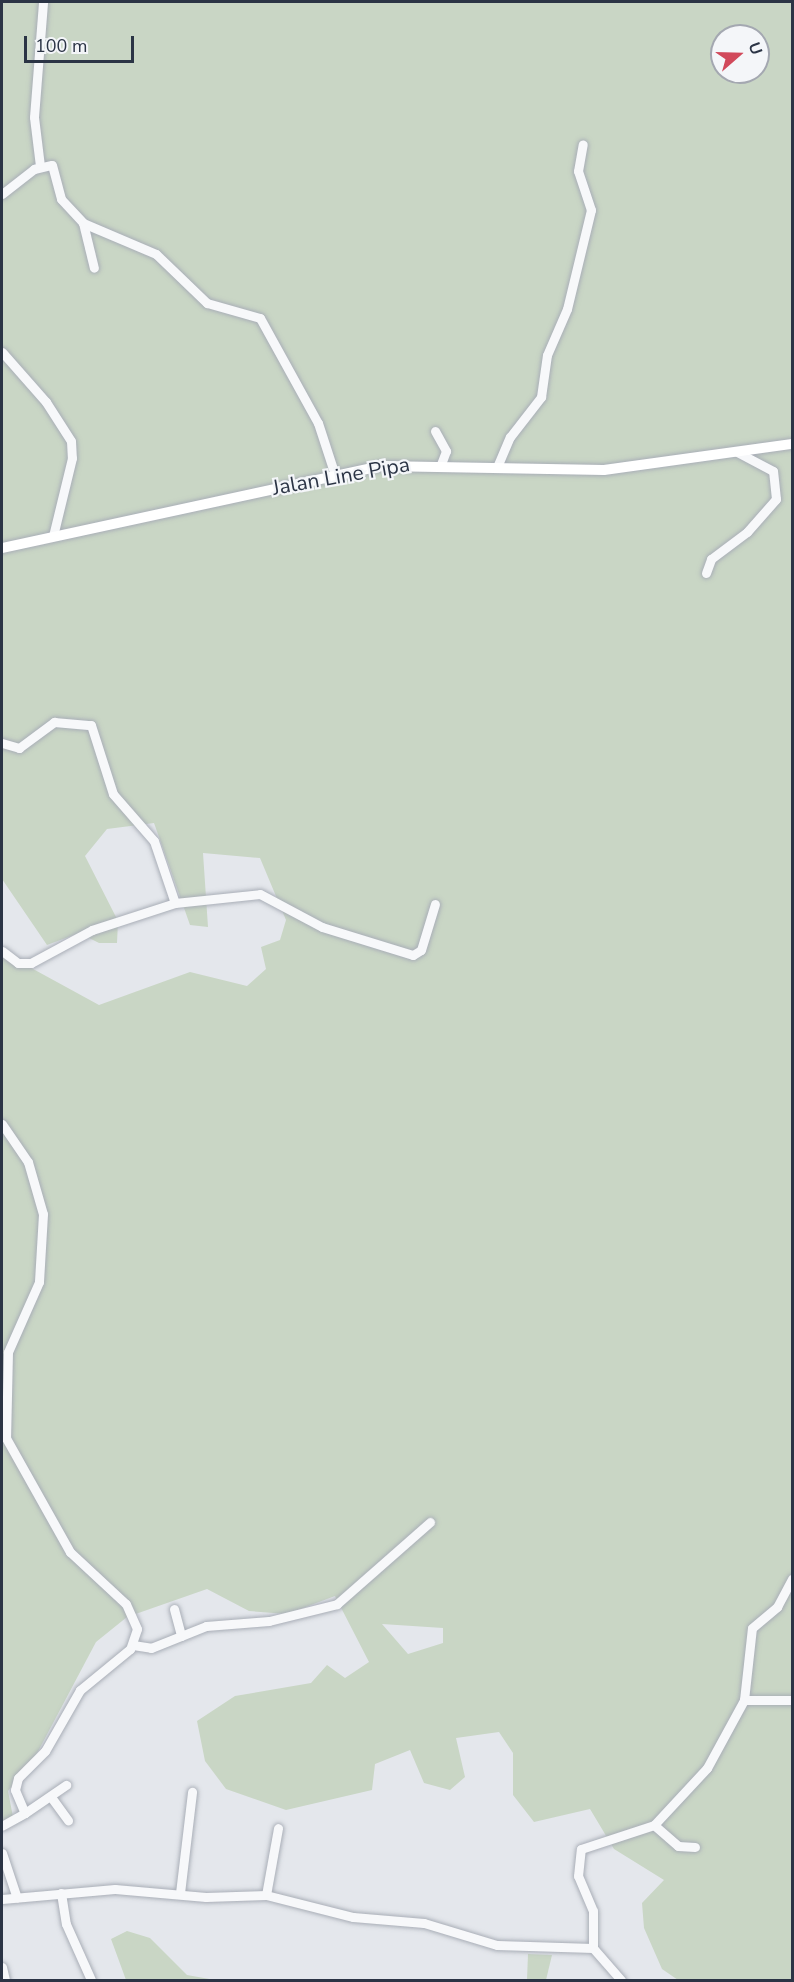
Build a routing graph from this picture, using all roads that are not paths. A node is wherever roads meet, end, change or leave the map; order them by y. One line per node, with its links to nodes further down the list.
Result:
1 (43, 2): 3 (street)
2 (582, 144): 12 (street)
3 (40, 166): 4 (street); 5 (street)
4 (2, 194)
5 (83, 223): 6 (street); 13 (street)
6 (94, 268)
7 (2, 352): 14 (street)
8 (435, 431): 11 (street)
9 (792, 444): 10 (main road, Jalan Line Pipa)
10 (737, 452): 12 (main road, Jalan Line Pipa); 16 (street)
11 (441, 464): 12 (main road, Jalan Line Pipa); 13 (main road, Jalan Line Pipa)
12 (497, 467)
13 (335, 475): 14 (main road, Jalan Line Pipa)
14 (53, 536): 15 (main road, Jalan Line Pipa)
15 (2, 548)
16 (706, 573)
17 (2, 743): 18 (street)
18 (175, 903): 19 (street); 20 (street)
19 (435, 904)
20 (2, 951)
21 (2, 1124): 26 (street)
22 (430, 1522): 25 (street)
23 (792, 1579): 27 (street)
24 (174, 1609): 25 (street)
25 (181, 1636): 26 (street)
26 (133, 1645): 32 (street)
27 (744, 1700): 28 (street); 34 (street)
28 (792, 1700)
29 (66, 1785): 31 (street)
30 (192, 1792): 40 (street)
31 (51, 1797): 32 (street); 33 (street)
32 (25, 1813): 35 (street)
33 (68, 1820)
34 (654, 1825): 37 (street); 44 (street)
35 (2, 1826)
36 (279, 1828): 41 (street)
37 (695, 1847)
38 (2, 1853): 42 (street)
39 (61, 1893): 40 (street); 42 (street); 47 (street)
40 (180, 1893): 41 (street)
41 (266, 1895): 44 (street)
42 (17, 1898): 43 (street)
43 (2, 1899)
44 (593, 1948): 48 (street)
45 (2, 1967): 46 (street)
46 (5, 1980)
47 (90, 1980)
48 (621, 1980)

